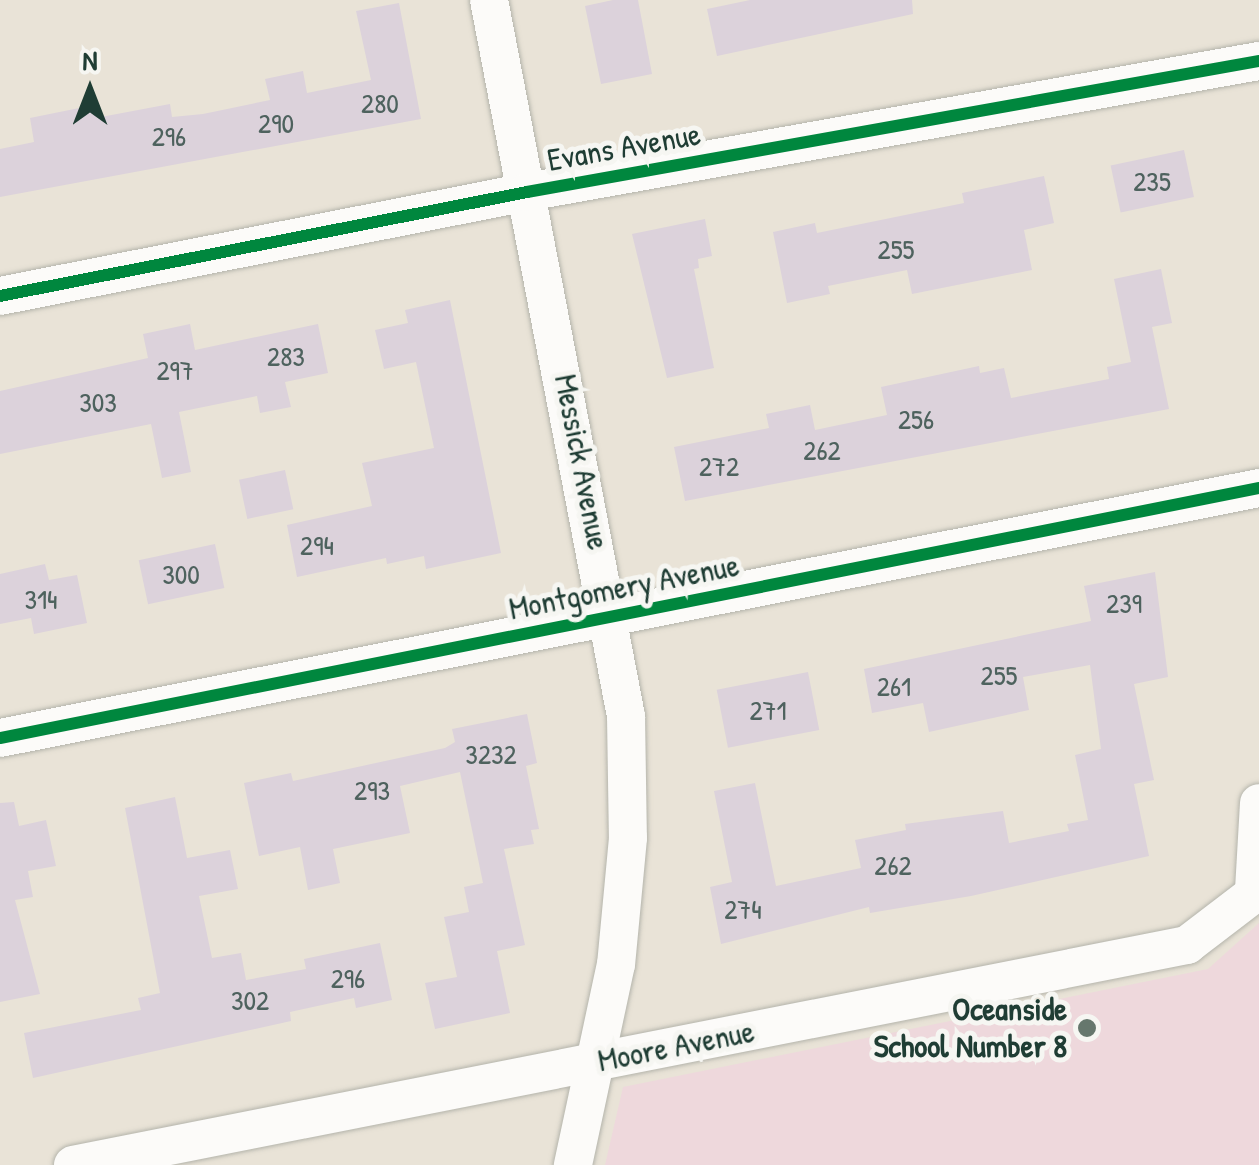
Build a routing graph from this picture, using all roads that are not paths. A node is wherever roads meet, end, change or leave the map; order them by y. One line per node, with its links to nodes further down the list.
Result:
1 (490, 0): 3 (street, Messick Avenue)
2 (1259, 60): 3 (street, Evans Avenue)
3 (528, 192): 4 (street, Evans Avenue); 6 (street, Messick Avenue)
4 (0, 296)
5 (1259, 488): 6 (street, Montgomery Avenue)
6 (611, 617): 7 (street, Montgomery Avenue); 10 (street, Messick Avenue)
7 (0, 738)
8 (1259, 803): 9 (street)
9 (1256, 890): 10 (street, Moore Avenue)
10 (594, 1062): 11 (street, Moore Avenue); 12 (street, Messick Avenue)
11 (73, 1165)
12 (574, 1165)

